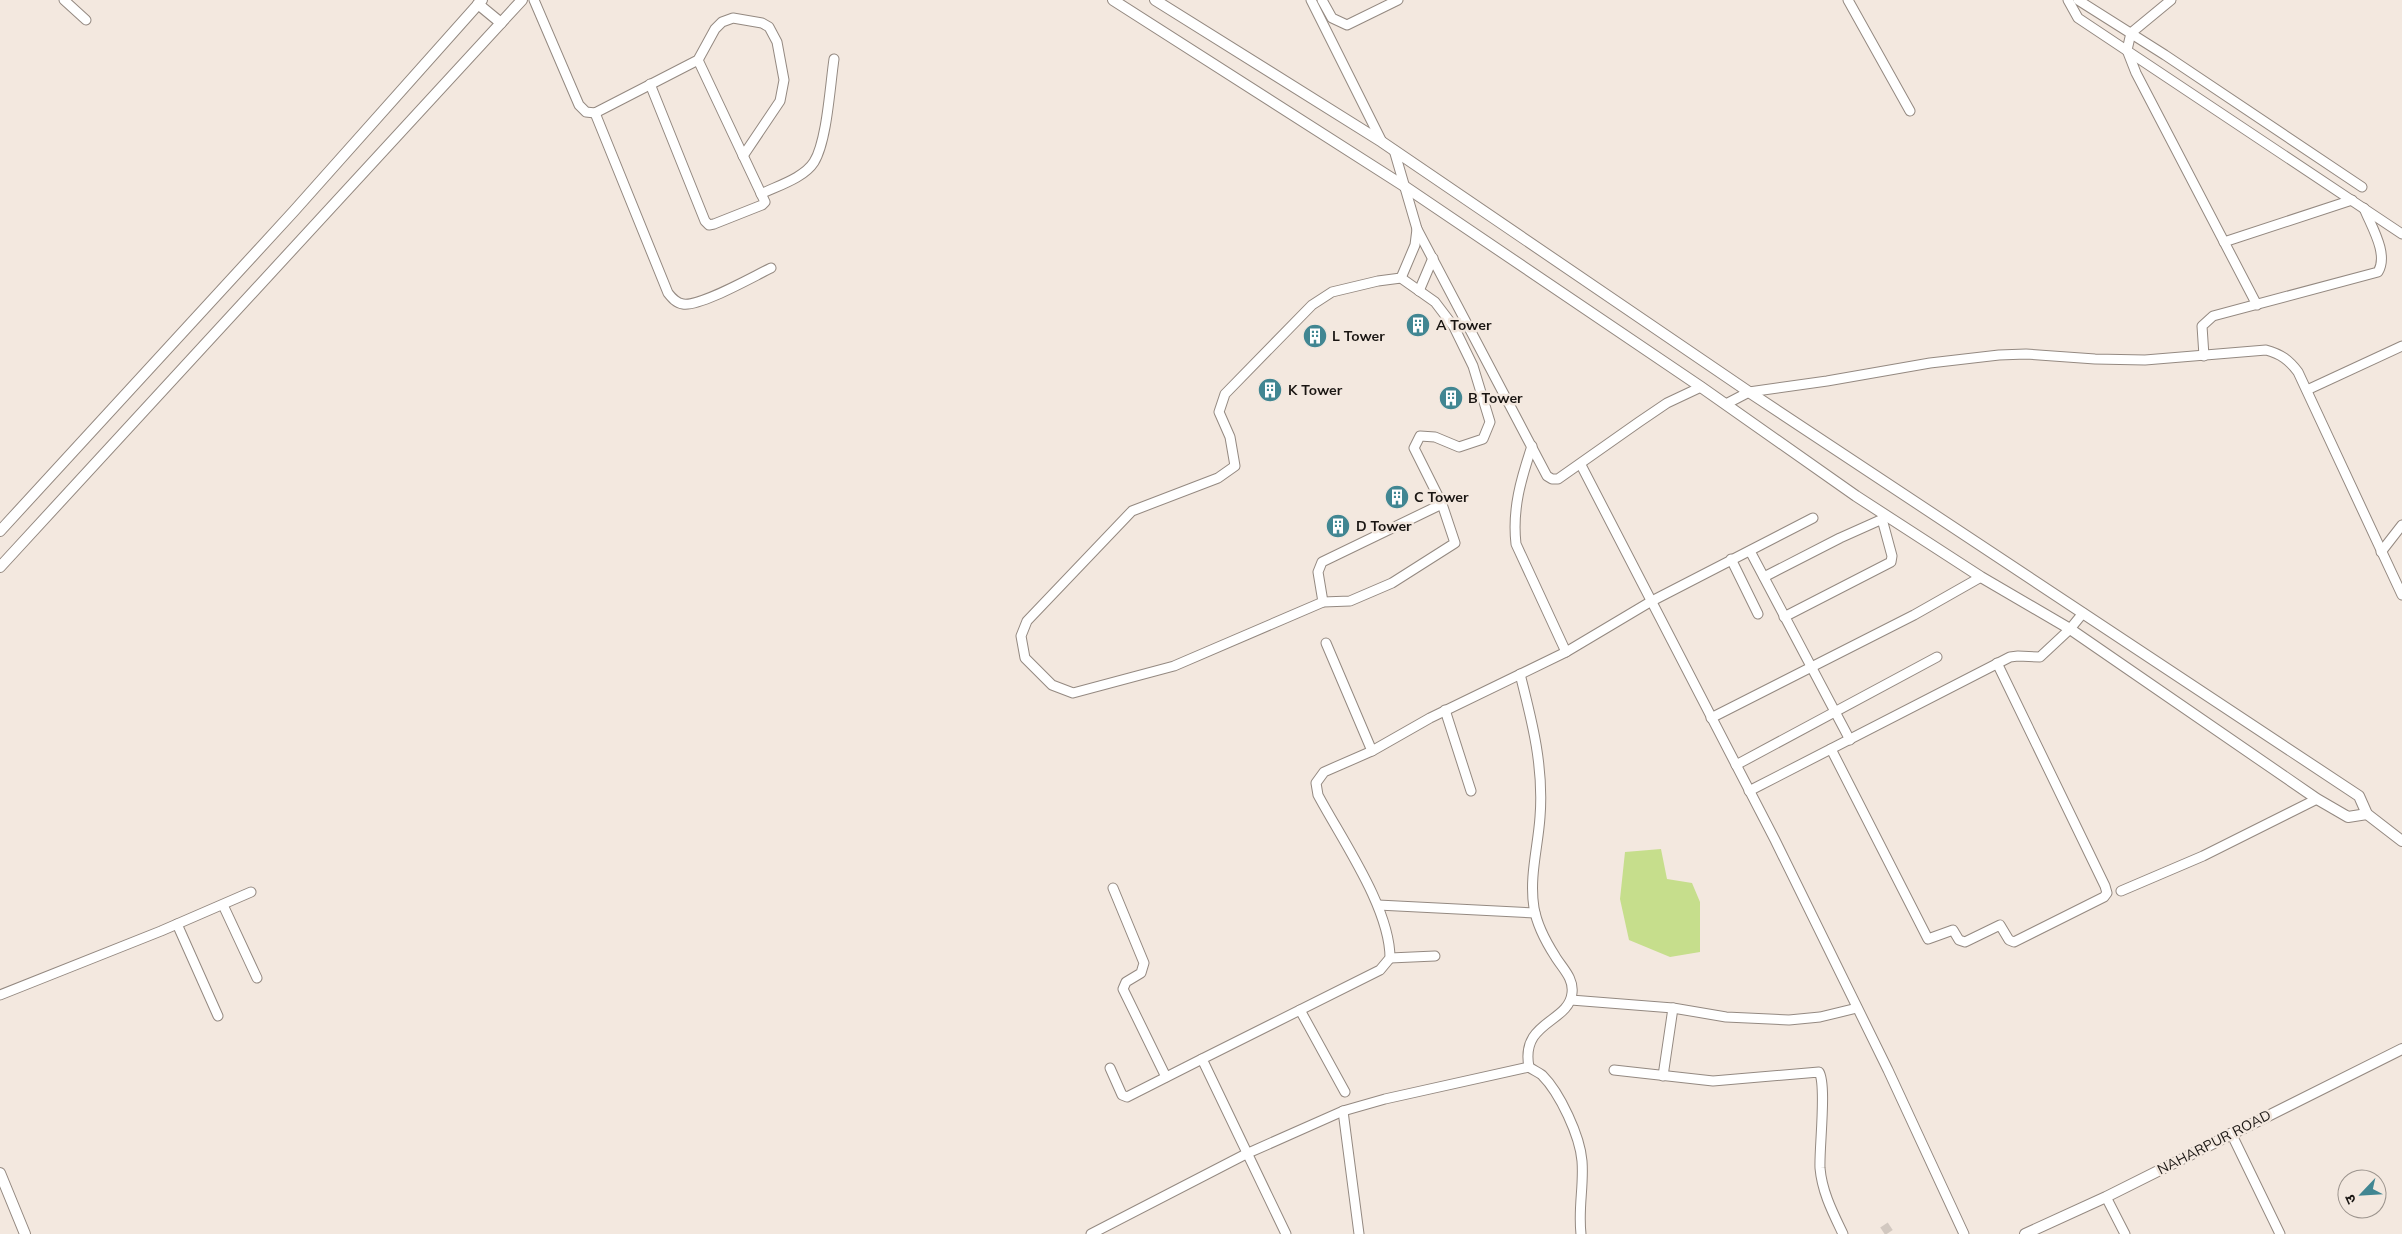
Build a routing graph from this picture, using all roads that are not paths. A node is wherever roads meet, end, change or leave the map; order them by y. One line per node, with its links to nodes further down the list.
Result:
1 (64, 0): 14 (street)
2 (522, 0): 15 (street)
3 (534, 0): 22 (street)
4 (1113, 0): 26 (street)
5 (1155, 0): 23 (street)
6 (1311, 0): 23 (street)
7 (1322, 0): 8 (street)
8 (1398, 0)
9 (1848, 0): 21 (street)
10 (2068, 0): 17 (street)
11 (2078, 0): 16 (street)
12 (2171, 0): 16 (street)
13 (480, 2): 15 (street); 51 (street)
14 (86, 20)
15 (501, 23): 55 (street)
16 (2131, 33): 17 (street); 27 (street)
17 (2126, 50): 29 (street); 33 (street)
18 (834, 59): 28 (street)
19 (698, 60): 20 (street); 25 (street); 25 (street)
20 (650, 84): 22 (street); 28 (street)
21 (1910, 111)
22 (594, 113): 35 (street)
23 (1382, 142): 24 (street)
24 (1394, 150): 26 (street); 43 (street)
25 (743, 156): 28 (street)
26 (1404, 186): 31 (street); 41 (street)
27 (2362, 187)
28 (761, 194)
29 (2352, 200): 30 (street); 33 (street)
30 (2364, 208): 32 (street); 38 (street)
31 (1417, 229): 34 (street); 36 (street)
32 (2402, 234)
33 (2224, 242): 38 (street)
34 (1433, 258): 37 (street); 45 (street)
35 (771, 268)
36 (1401, 278): 37 (street); 59 (street)
37 (1419, 291): 47 (street)
38 (2257, 305): 40 (street)
39 (2402, 346): 42 (street)
40 (2204, 356): 42 (street); 43 (street)
41 (1701, 387): 44 (street); 46 (street)
42 (2307, 390): 53 (street)
43 (1749, 392): 44 (street); 61 (street)
44 (1726, 404): 48 (street)
45 (1532, 446): 46 (street); 66 (street)
46 (1580, 465): 60 (street)
47 (1442, 504): 59 (street); 59 (street)
48 (1885, 517): 56 (street); 57 (street); 63 (street)
49 (1813, 518): 52 (street)
50 (2402, 525): 53 (street)
51 (0, 531)
52 (1750, 551): 54 (street); 57 (street)
53 (2381, 552): 58 (street)
54 (1731, 559): 60 (street); 62 (street)
55 (0, 567)
56 (1981, 577): 64 (street); 69 (street)
57 (1764, 578): 63 (street)
58 (2402, 595)
59 (1322, 602)
60 (1650, 602): 66 (street); 73 (street)
61 (2083, 613): 64 (street); 81 (street)
62 (1758, 614)
63 (1784, 617): 69 (street)
64 (2070, 629): 68 (street); 80 (street)
65 (1326, 643): 76 (street)
66 (1566, 652): 70 (street)
67 (1937, 658): 72 (street)
68 (1998, 664): 74 (street); 75 (street)
69 (1811, 667): 72 (street); 73 (street)
70 (1520, 674): 71 (street); 88 (street)
71 (1445, 710): 76 (street); 78 (street)
72 (1834, 712): 74 (street); 77 (street)
73 (1711, 718): 77 (street)
74 (1850, 740): 75 (street)
75 (1831, 749): 79 (street)
76 (1372, 751): 87 (street)
77 (1736, 765): 79 (street)
78 (1471, 791)
79 (1749, 791): 96 (street)
80 (2317, 799): 81 (street); 84 (street)
81 (2367, 814): 82 (street)
82 (2402, 841)
83 (1113, 888): 105 (street)
84 (2121, 891)
85 (251, 892): 86 (street)
86 (223, 904): 89 (street); 92 (street)
87 (1378, 905): 88 (street); 91 (street)
88 (1535, 913): 94 (street)
89 (177, 924): 93 (street); 98 (street)
90 (1435, 956): 91 (street)
91 (1390, 958): 97 (street)
92 (257, 978)
93 (0, 995)
94 (1571, 1000): 95 (street); 101 (street)
95 (1673, 1008): 96 (street); 104 (street)
96 (1857, 1008): 118 (street)
97 (1300, 1010): 100 (street); 106 (street)
98 (218, 1016)
99 (2402, 1049): 108 (street, NAHARPUR ROAD)
100 (1202, 1059): 105 (street); 109 (street)
101 (1529, 1067): 107 (street); 116 (street)
102 (1110, 1068): 105 (street)
103 (1614, 1070): 104 (street)
104 (1663, 1076): 117 (street)
105 (1166, 1078)
106 (1345, 1092)
107 (1343, 1111): 109 (street); 115 (street)
108 (2231, 1133): 111 (street, NAHARPUR ROAD); 121 (street)
109 (1246, 1154): 113 (street); 114 (street)
110 (0, 1173): 112 (street)
111 (2106, 1197): 119 (street, NAHARPUR ROAD); 120 (street)
112 (25, 1234)
113 (1091, 1234)
114 (1286, 1234)
115 (1359, 1234)
116 (1581, 1234)
117 (1843, 1234)
118 (1964, 1234)
119 (2025, 1234)
120 (2125, 1234)
121 (2280, 1234)

